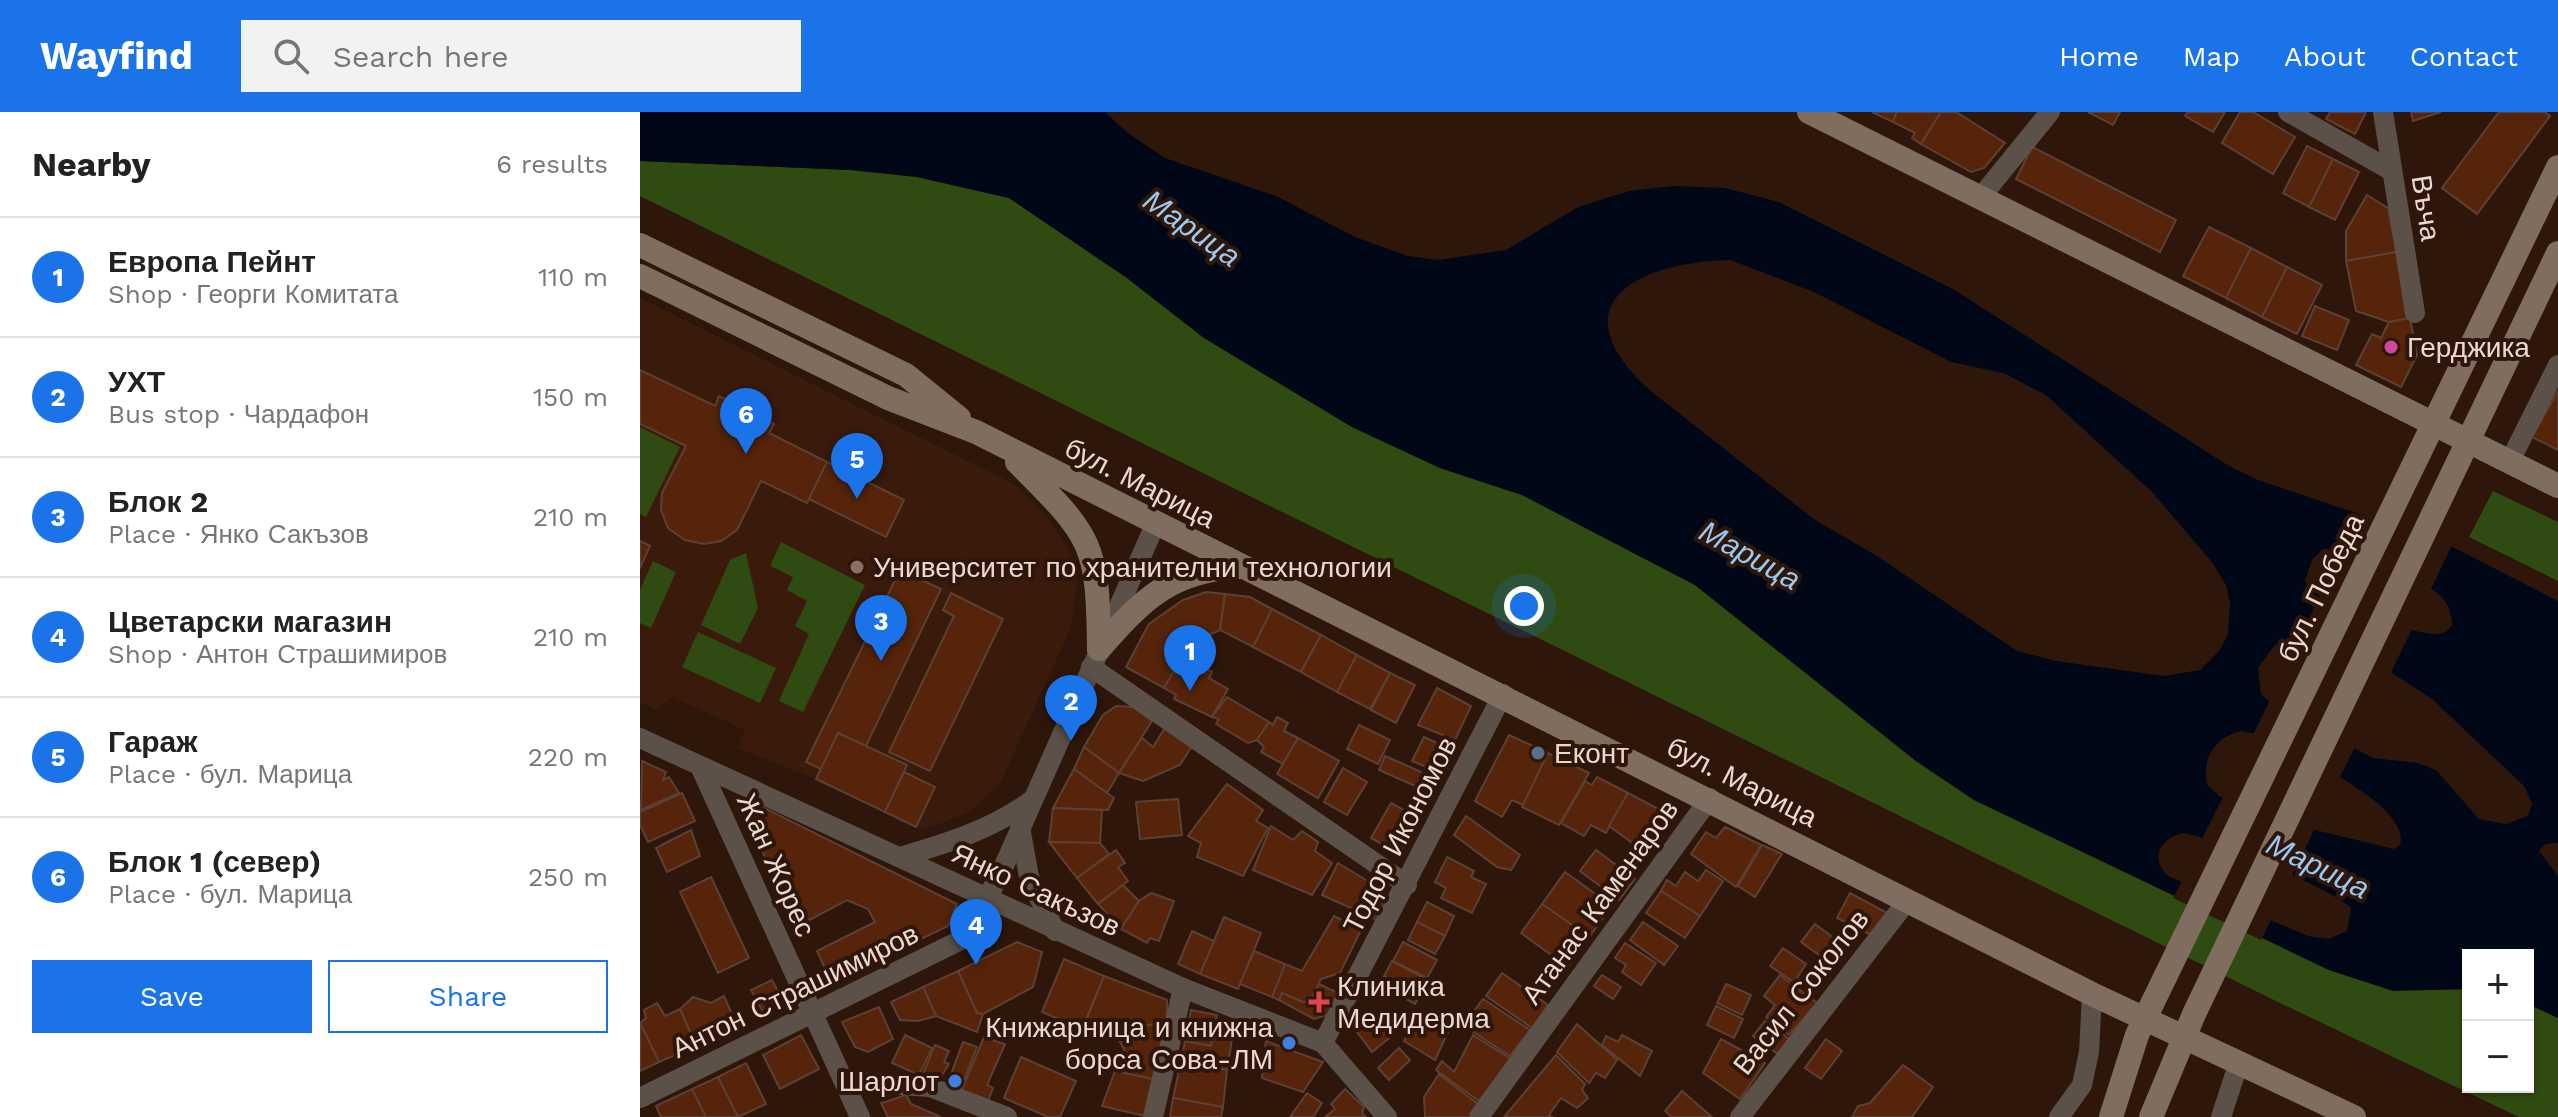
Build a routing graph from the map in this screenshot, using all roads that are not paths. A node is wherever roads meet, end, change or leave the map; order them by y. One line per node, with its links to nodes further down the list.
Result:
1 (1809, 112): 7 (street)
2 (2050, 112): 7 (street)
3 (2288, 112): 6 (street)
4 (2383, 112): 6 (street, Въча)
5 (2558, 167): 45 (street, бул. Победа)
6 (2392, 171): 11 (street, Въча)
7 (1980, 198): 15 (street)
8 (640, 245): 13 (street, бул. Марица)
9 (2558, 253): 46 (street)
10 (640, 276): 13 (street, бул. Марица)
11 (2415, 313)
12 (2558, 365): 15 (street)
13 (976, 432): 14 (street, бул. Марица)
14 (1002, 446): 17 (street, бул. Марица); 19 (street)
15 (2509, 463): 16 (street)
16 (2558, 486)
17 (1155, 525): 18 (street, бул. Марица); 19 (street, Антон Страшимиров)
18 (1243, 567): 19 (street); 20 (street, бул. Марица)
19 (1095, 658): 24 (street, Антон Страшимиров); 27 (street)
20 (1503, 694): 23 (street, бул. Марица); 27 (street, Тодор Икономов)
21 (640, 738): 22 (street, Янко Сакъзов)
22 (700, 766): 26 (street, Янко Сакъзов); 33 (street, Жан Жорес)
23 (1710, 798): 29 (street, бул. Марица); 42 (street, Атанас Каменаров)
24 (1032, 800): 25 (street, Антон Страшимиров); 26 (street)
25 (1020, 827): 28 (street, Антон Страшимиров); 30 (street)
26 (900, 857): 28 (street, Янко Сакъзов)
27 (1407, 885): 34 (street, Тодор Икономов)
28 (987, 899): 30 (street, Янко Сакъзов); 33 (street, Антон Страшимиров)
29 (1907, 901): 32 (street, бул. Марица); 43 (street, Васил Соколов)
30 (1055, 931): 31 (street, Янко Сакъзов)
31 (1183, 988): 34 (street, Янко Сакъзов); 40 (street)
32 (2092, 994): 35 (street, бул. Марица); 44 (street)
33 (812, 1013): 36 (street, Жан Жорес); 37 (street, Антон Страшимиров)
34 (1323, 1043): 41 (street, Янко Сакъзов)
35 (2239, 1062): 47 (street); 48 (street, бул. Марица)
36 (844, 1081): 38 (street, Жан Жорес); 39 (street)
37 (640, 1098)
38 (860, 1117)
39 (1007, 1117)
40 (1153, 1117)
41 (1387, 1117)
42 (1479, 1117)
43 (1740, 1117)
44 (2059, 1117)
45 (2111, 1117)
46 (2151, 1117)
47 (2221, 1117)
48 (2354, 1117)

